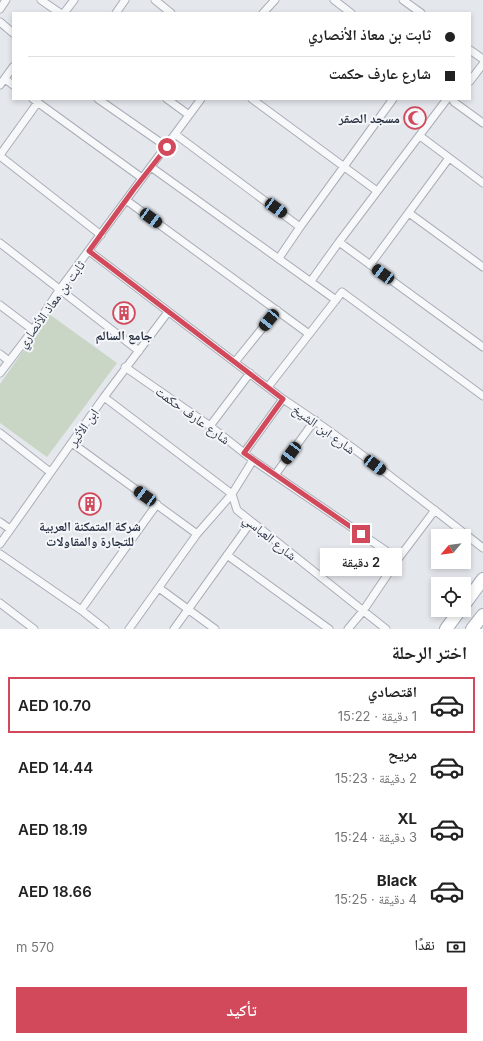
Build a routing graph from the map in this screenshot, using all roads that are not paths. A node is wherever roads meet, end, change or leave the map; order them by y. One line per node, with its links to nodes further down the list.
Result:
1 (6, 0): 9 (street)
2 (42, 0): 10 (street)
3 (74, 0): 11 (street)
4 (125, 0): 12 (street)
5 (155, 0): 13 (street)
6 (274, 0): 14 (street)
7 (334, 0): 15 (street)
8 (403, 0): 16 (street)
9 (0, 9)
10 (59, 12)
11 (65, 12)
12 (117, 12)
13 (171, 12)
14 (266, 12)
15 (350, 12)
16 (420, 12)
17 (0, 22): 18 (street)
18 (12, 32)
19 (471, 51): 20 (street)
20 (483, 59)
21 (483, 64): 23 (street)
22 (12, 68): 24 (street)
23 (471, 80)
24 (2, 82): 25 (street)
25 (12, 85)
26 (99, 100): 37 (street)
27 (168, 100): 33 (street)
28 (200, 100): 33 (street, ثابت بن معاذ الأنصاري)
29 (253, 100): 40 (street)
30 (390, 100): 40 (street)
31 (452, 100): 34 (street); 36 (street)
32 (36, 101): 38 (street); 42 (street)
33 (189, 115): 35 (street, ثابت بن معاذ الأنصاري)
34 (483, 123)
35 (176, 134): 37 (street, ثابت بن معاذ الأنصاري); 47 (street)
36 (420, 136): 39 (street); 44 (street)
37 (167, 147): 41 (street, ثابت بن معاذ الأنصاري)
38 (0, 156): 48 (street)
39 (449, 158): 43 (street); 46 (street)
40 (344, 166): 44 (street); 47 (street)
41 (151, 167): 42 (street, ثابت بن معاذ الأنصاري); 52 (street)
42 (142, 178): 45 (street, ثابت بن معاذ الأنصاري)
43 (483, 183)
44 (378, 191): 49 (street)
45 (126, 200): 48 (street, ثابت بن معاذ الأنصاري); 59 (street)
46 (409, 213): 53 (street); 54 (street)
47 (300, 227): 52 (street)
48 (101, 235): 51 (street, ثابت بن معاذ الأنصاري)
49 (339, 242): 53 (street); 55 (street)
50 (0, 243): 56 (street)
51 (89, 251): 56 (street, ثابت بن معاذ الأنصاري); 60 (street, شارع ابن الشيخ)
52 (279, 258): 55 (street)
53 (370, 265): 63 (street)
54 (483, 267)
55 (311, 281): 57 (street)
56 (60, 289): 61 (street, ثابت بن معاذ الأنصاري); 64 (street)
57 (336, 300): 62 (street); 72 (street)
58 (0, 305): 61 (street)
59 (277, 310): 62 (street); 67 (street)
60 (168, 312): 64 (street, ابن الأثير); 67 (street, شارع ابن الشيخ)
61 (33, 330): 66 (street, ثابت بن معاذ الأنصاري)
62 (309, 334): 71 (street)
63 (483, 347)
64 (139, 351): 68 (street, ابن الأثير)
65 (0, 354): 66 (street)
66 (9, 361): 69 (street, ثابت بن معاذ الأنصاري)
67 (235, 362): 70 (street, شارع ابن الشيخ)
68 (125, 366): 73 (street, ابن الأثير); 76 (street, شارع عارف حكمت)
69 (0, 373)
70 (250, 373): 71 (street, شارع ابن الشيخ); 76 (street)
71 (268, 387): 74 (street, شارع ابن الشيخ)
72 (483, 396)
73 (104, 397): 78 (street, ابن الأثير); 83 (street)
74 (283, 399): 75 (street, شارع ابن الشيخ); 79 (street)
75 (315, 420): 82 (street); 85 (street, شارع ابن الشيخ)
76 (210, 426): 79 (street, شارع عارف حكمت)
77 (0, 433): 81 (street)
78 (72, 443): 81 (street, ابن الأثير); 84 (street)
79 (244, 453): 80 (street, شارع عارف حكمت)
80 (253, 460): 82 (street, شارع عارف حكمت); 83 (street)
81 (50, 472): 88 (street, ابن الأثير)
82 (275, 475): 94 (street, شارع عارف حكمت)
83 (232, 494): 87 (street, شارع العباسي); 89 (street)
84 (158, 504): 89 (street); 99 (street)
85 (435, 510): 91 (street, شارع ابن الشيخ); 94 (street)
86 (0, 522): 88 (street)
87 (251, 522): 93 (street); 101 (street, شارع العباسي)
88 (10, 530): 90 (street, ابن الأثير)
89 (197, 534): 96 (street)
90 (0, 544)
91 (483, 548)
92 (0, 554): 99 (street)
93 (227, 555): 100 (street); 109 (street)
94 (398, 559): 101 (street)
95 (483, 579): 97 (main road)
96 (159, 588): 100 (street); 106 (street)
97 (471, 595)
98 (0, 603): 104 (street)
99 (81, 610): 105 (street)
100 (188, 610): 107 (street); 108 (street)
101 (363, 611): 110 (street); 111 (street, شارع العباسي)
102 (483, 614): 113 (main road)
103 (455, 617): 112 (main road)
104 (34, 629)
105 (105, 629)
106 (129, 629)
107 (174, 629)
108 (215, 629)
109 (329, 629)
110 (348, 629)
111 (386, 629)
112 (446, 629)
113 (472, 629)

